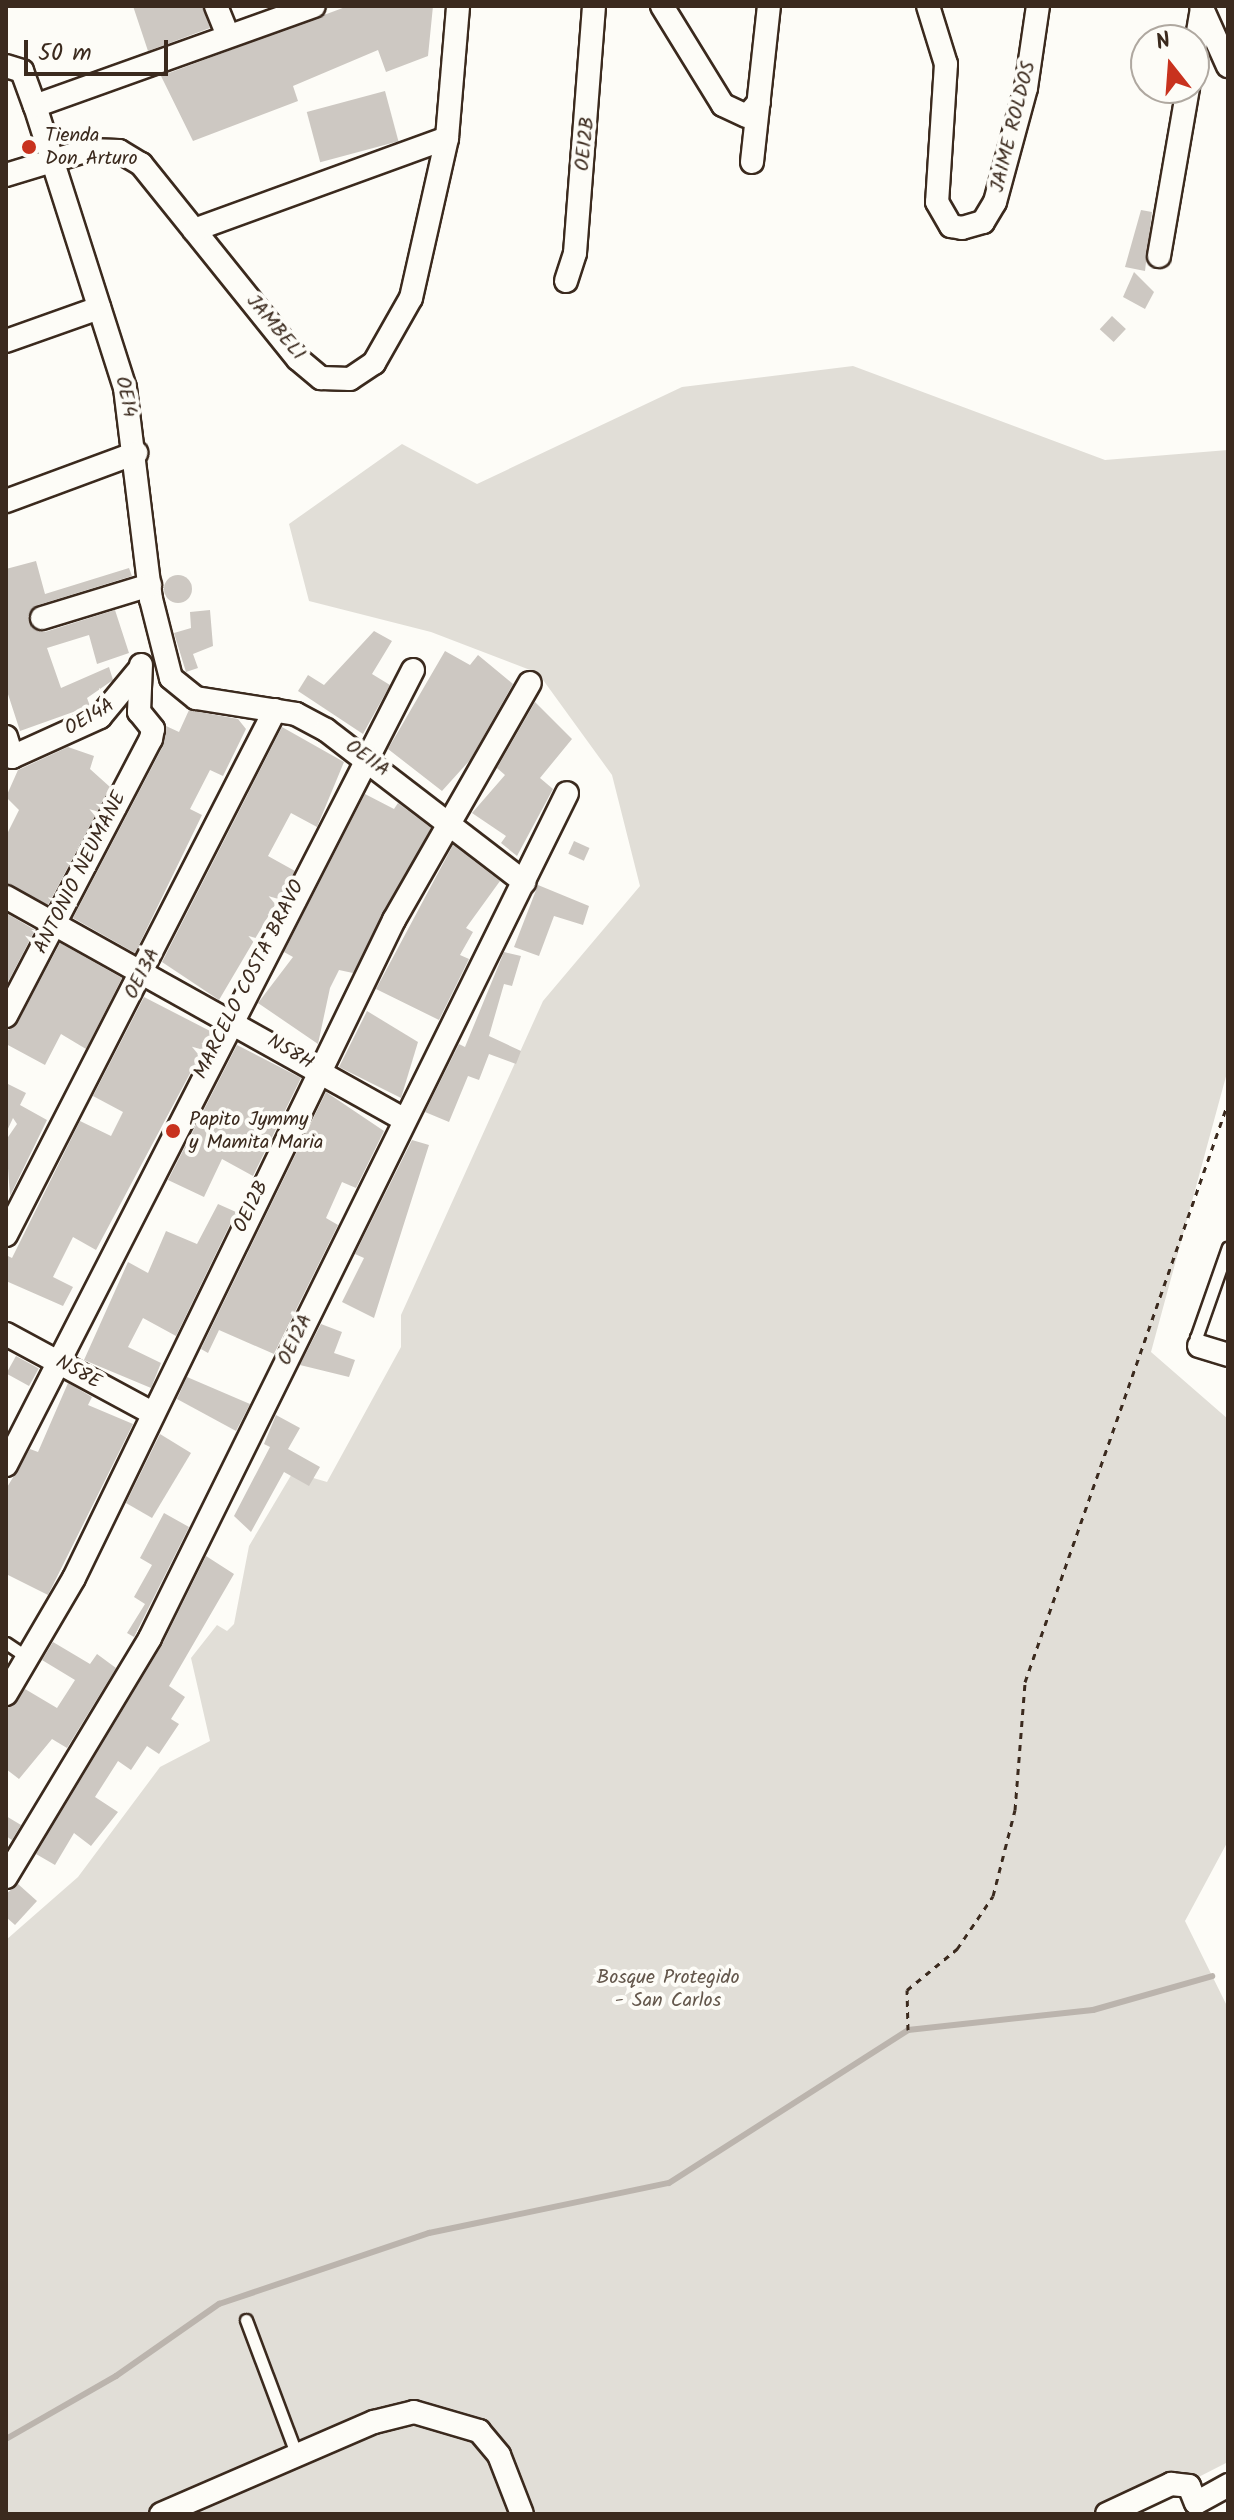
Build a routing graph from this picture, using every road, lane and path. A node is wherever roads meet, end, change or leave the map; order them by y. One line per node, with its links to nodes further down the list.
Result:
1 (216, 6): 10 (street)
2 (314, 6): 10 (street)
3 (458, 6): 16 (street, JAMBELI)
4 (594, 6): 22 (street, OE12B)
5 (662, 6): 13 (street)
6 (769, 6): 13 (street)
7 (928, 6): 8 (street, JAIME ROLDOS)
8 (1038, 6)
9 (1202, 7): 12 (street)
10 (227, 33): 15 (street)
11 (6, 66): 15 (street, OE14)
12 (1228, 66)
13 (759, 102): 18 (street)
14 (1185, 104): 21 (street)
15 (35, 106): 17 (street, OE14)
16 (447, 138): 20 (street); 20 (street, JAMBELI)
17 (52, 159): 19 (street, JAMBELI); 20 (street, JAMBELI); 23 (street, OE14)
18 (752, 162)
19 (6, 175)
20 (194, 230)
21 (1159, 256)
22 (566, 281)
23 (99, 308): 24 (street); 25 (street, OE14)
24 (6, 341)
25 (136, 453): 26 (street); 27 (street, OE14)
26 (6, 501)
27 (150, 585): 28 (street, OE14); 29 (street)
28 (153, 608): 30 (street, OE14A); 33 (street, OE14)
29 (42, 618)
30 (141, 665): 35 (street, OE14A); 41 (street, ANTONIO NEUMANE)
31 (413, 670): 36 (street, MARCELO COSTA BRAVO)
32 (530, 683): 38 (street, OE12B)
33 (184, 692): 34 (street, OE11A)
34 (275, 710): 36 (street, OE11A); 42 (street, OE13A)
35 (8, 756)
36 (363, 756): 38 (street, OE11A); 44 (street, MARCELO COSTA BRAVO)
37 (567, 793): 39 (street, OE12A)
38 (447, 817): 39 (street, OE11A); 45 (street, OE12B)
39 (524, 882): 47 (street, OE12A)
40 (6, 897): 41 (street, N58H)
41 (55, 924): 42 (street, N58H); 43 (street, ANTONIO NEUMANE)
42 (145, 972): 44 (street, N58H); 48 (street, OE13A)
43 (6, 1016)
44 (231, 1018): 45 (street, N58H); 53 (street, MARCELO COSTA BRAVO)
45 (319, 1071): 47 (street, N58H); 54 (street, OE12B)
46 (1228, 1103): 60 (path)
47 (403, 1119): 59 (street, OE12A)
48 (6, 1235)
49 (1228, 1247): 51 (lane)
50 (6, 1334): 53 (street, N58E)
51 (1199, 1346): 52 (street)
52 (1228, 1355)
53 (59, 1362): 54 (street, N58E); 55 (street, MARCELO COSTA BRAVO)
54 (150, 1412): 57 (street, OE12B)
55 (6, 1465)
56 (6, 1643): 57 (lane)
57 (28, 1658): 58 (street, OE12B)
58 (6, 1694)
59 (6, 1877)
60 (908, 2030)
61 (246, 2320): 62 (lane)
62 (298, 2458): 65 (street); 66 (street)
63 (1228, 2485): 64 (street)
64 (1196, 2508): 67 (street)
65 (161, 2514)
66 (522, 2514)
67 (1107, 2514)

